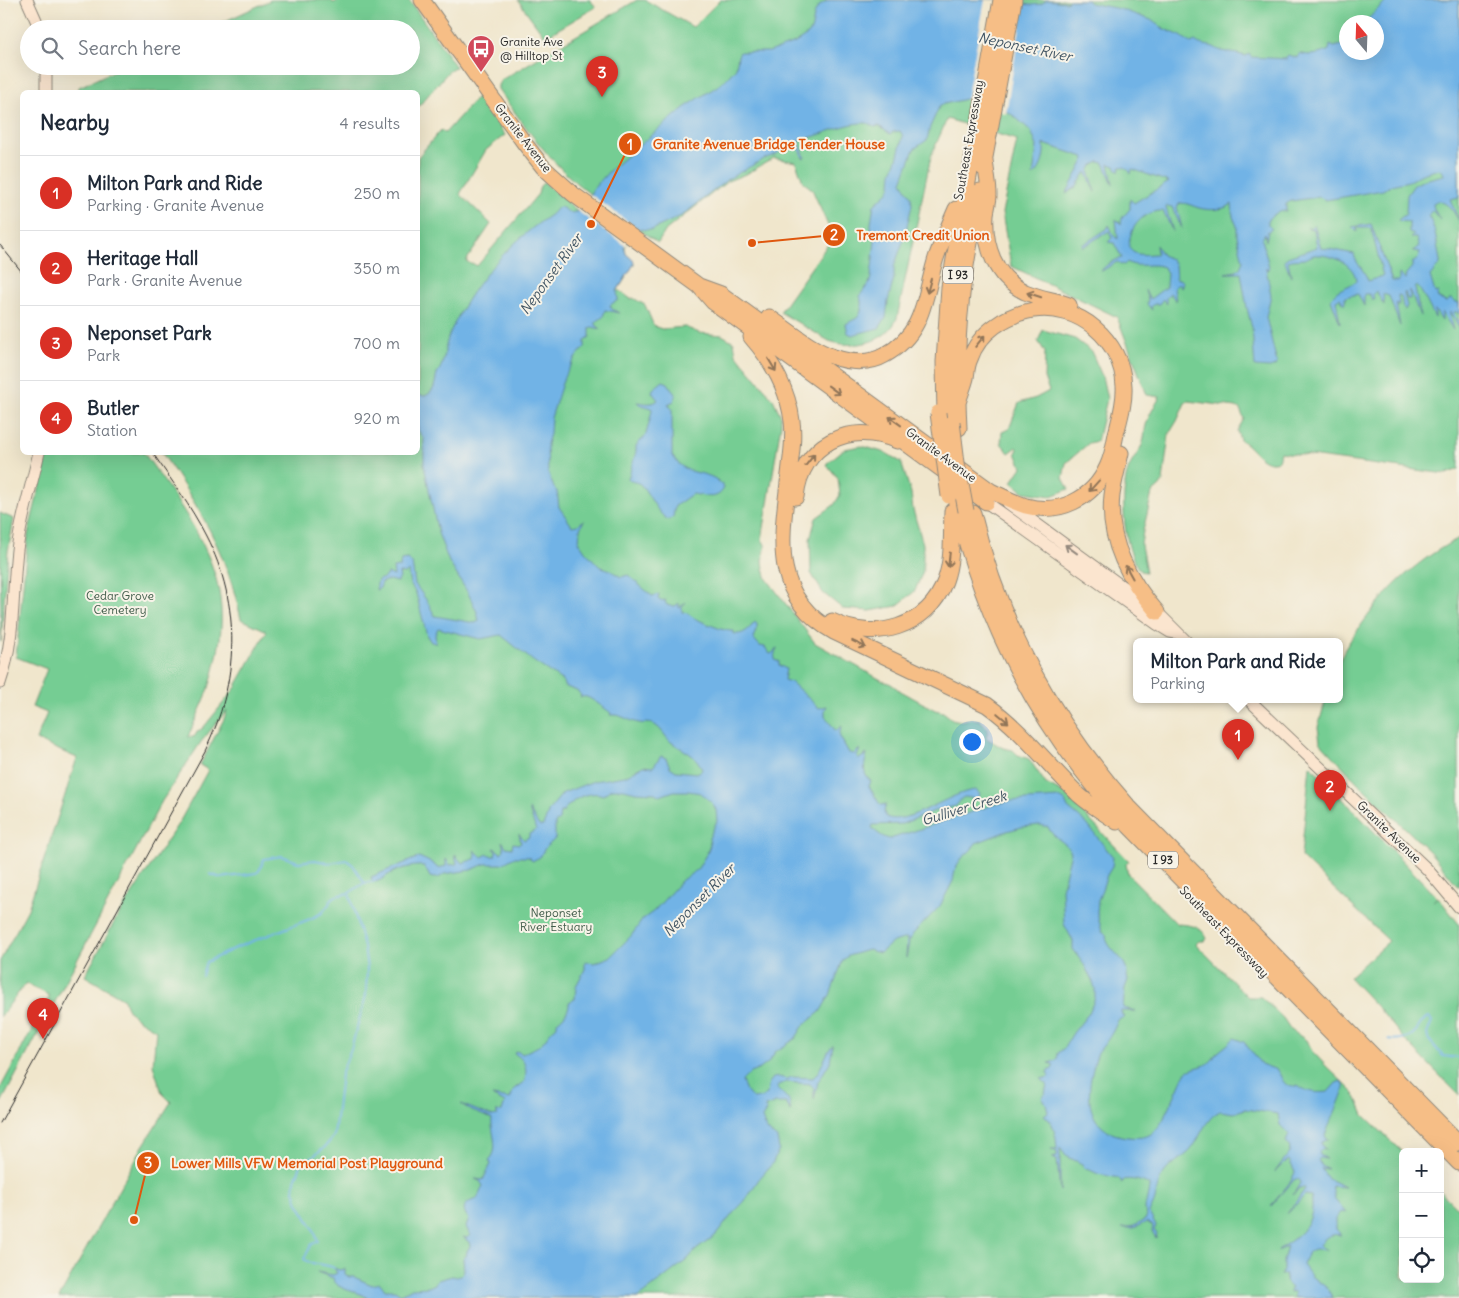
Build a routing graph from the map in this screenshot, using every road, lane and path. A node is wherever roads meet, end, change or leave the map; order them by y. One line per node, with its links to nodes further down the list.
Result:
1 (27, 0): 7 (main road)
2 (422, 0): 13 (highway, Granite Avenue)
3 (994, 0): 10 (highway, Southeast Expressway / I 93)
4 (1001, 0): 10 (highway, I 93)
5 (1008, 0): 10 (highway, I 93)
6 (1014, 0): 10 (highway, Southeast Expressway / I 93)
7 (36, 20)
8 (46, 75): 9 (main road)
9 (46, 90)
10 (980, 129): 11 (highway, Southeast Expressway / I 93); 12 (highway, Southeast Expressway / I 93); 17 (highway, I 93)
11 (985, 160): 16 (highway, Southeast Expressway / I 93); 22 (highway, one-way to 11)
12 (956, 207): 14 (highway, one-way to 14); 17 (highway, Southeast Expressway / I 93)
13 (699, 286): 14 (highway, Granite Avenue); 15 (highway, Granite Avenue)
14 (715, 291): 20 (highway, Granite Avenue, one-way to 14)
15 (729, 314): 18 (highway, Granite Avenue, one-way to 18); 27 (highway, one-way to 27)
16 (958, 403): 17 (highway, Southeast Expressway / I 93); 20 (highway, one-way to 20)
17 (949, 420): 21 (highway, Southeast Expressway / I 93, bridge); 21 (highway, Southeast Expressway / I 93)
18 (919, 453): 20 (highway, Granite Avenue); 21 (highway, one-way to 18)
19 (38, 455): 25 (main road)
20 (988, 496): 22 (main road, Granite Avenue, one-way to 20); 23 (main road, Granite Avenue)
21 (959, 506): 27 (highway, Southeast Expressway / I 93); 29 (highway, Southeast Expressway / I 93); 31 (highway, I 93); 33 (highway, I 93)
22 (1157, 612): 23 (main road, Granite Avenue)
23 (1176, 633): 24 (main road, Granite Avenue)
24 (1182, 638)
25 (0, 683)
26 (1252, 703): 28 (main road, Granite Avenue)
27 (1118, 823): 30 (highway, Southeast Expressway / I 93)
28 (1459, 907)
29 (1459, 1143)
30 (1434, 1148)
31 (1459, 1152)
32 (1444, 1158): 34 (highway, Southeast Expressway / I 93)
33 (1459, 1163)
34 (1459, 1173)

